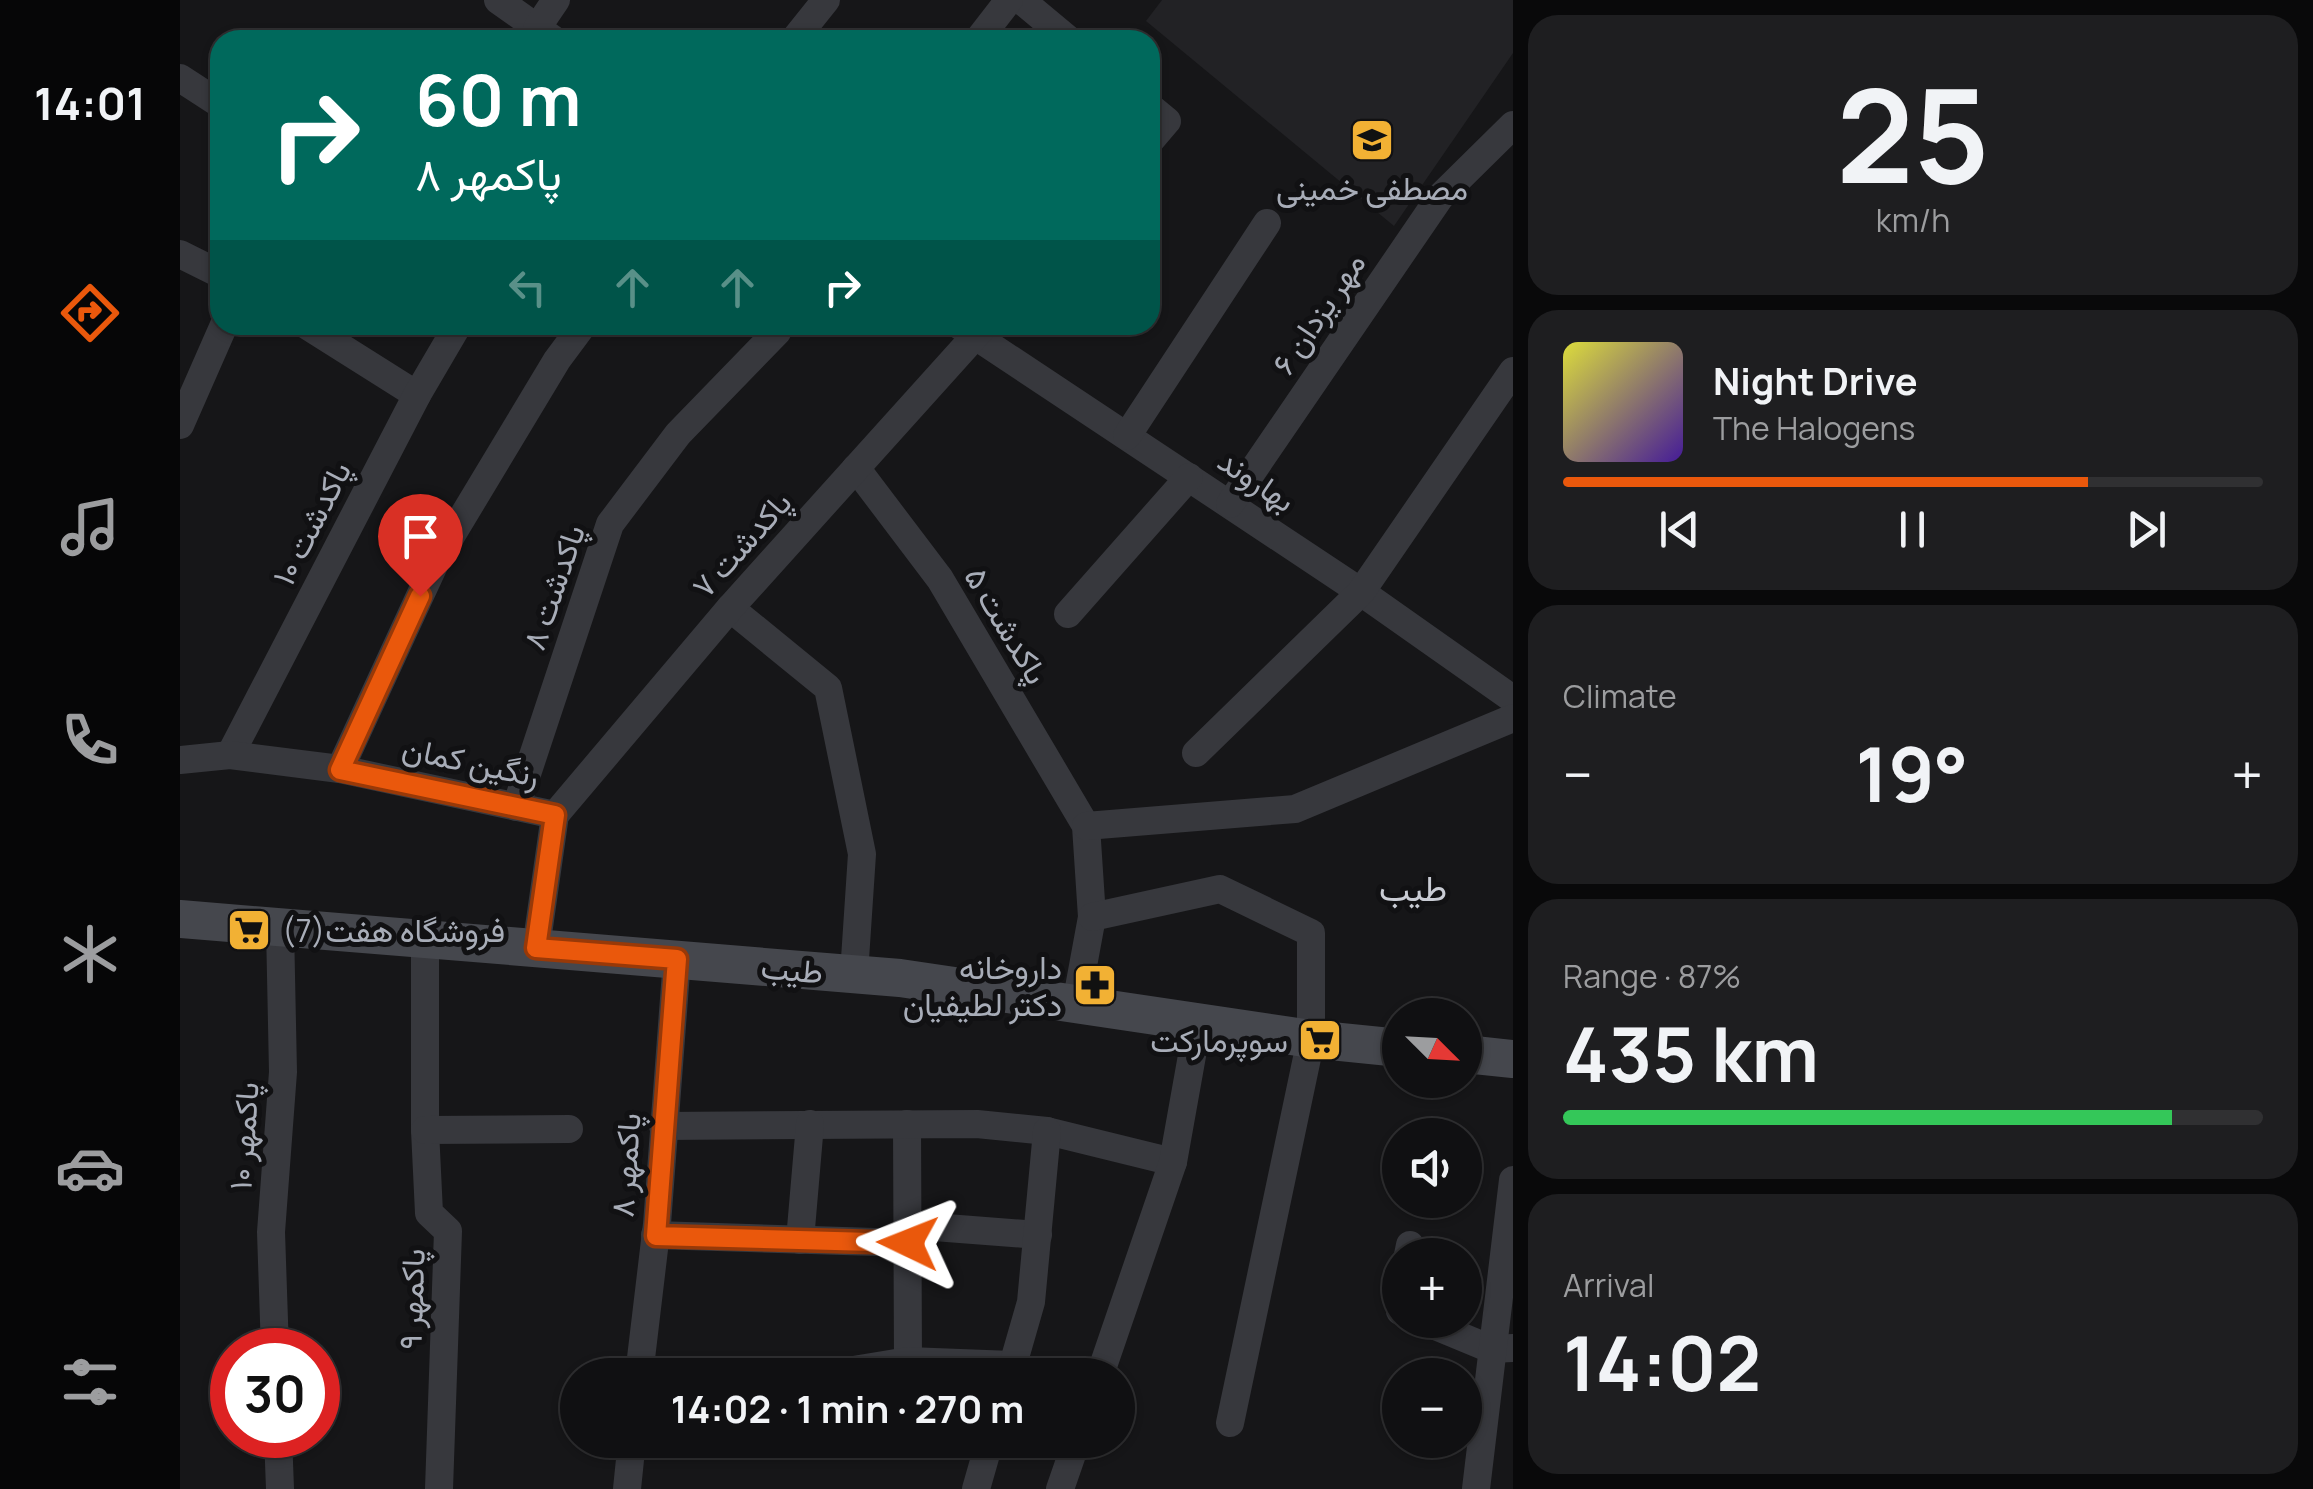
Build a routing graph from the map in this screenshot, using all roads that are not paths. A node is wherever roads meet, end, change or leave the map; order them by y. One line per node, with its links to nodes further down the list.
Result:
1 (498, 0): 6 (street)
2 (556, 0): 7 (street)
3 (826, 0): 8 (street)
4 (1009, 0): 9 (street)
5 (1021, 0): 10 (street)
6 (539, 30)
7 (546, 30)
8 (802, 30)
9 (986, 30)
10 (1057, 30)
11 (180, 78): 12 (street)
12 (210, 98)
13 (1513, 125): 30 (street, مهر یزدان ۶)
14 (1267, 223): 27 (street)
15 (180, 254): 16 (street)
16 (210, 269)
17 (220, 335): 26 (street)
18 (322, 335): 25 (street)
19 (452, 335): 25 (street, پاکدشت ۱۰)
20 (575, 335): 39 (street)
21 (774, 335): 40 (street, پاکدشت ۸)
22 (968, 335): 28 (street, پاکدشت ۷)
23 (982, 335): 27 (street, بهاروند)
24 (1513, 372): 31 (street)
25 (416, 395): 37 (street, پاکدشت ۱۰)
26 (180, 424)
27 (1126, 436): 29 (street, بهاروند)
28 (856, 468): 32 (street, پاکدشت ۷); 42 (street, پاکدشت ۵)
29 (1190, 477): 30 (street, بهاروند); 33 (street)
30 (1230, 504): 31 (street, بهاروند)
31 (1361, 592): 34 (street, بهاروند); 36 (street)
32 (730, 608): 41 (street, پاکدشت ۷); 49 (street)
33 (1068, 614)
34 (1513, 699)
35 (1513, 718): 42 (street)
36 (1196, 753)
37 (230, 755): 38 (street, رنگین کمان); 39 (street, رنگین کمان)
38 (180, 760)
39 (340, 770): 40 (street, رنگین کمان)
40 (516, 807): 41 (street, رنگین کمان)
41 (555, 815): 47 (street, رنگین کمان)
42 (1086, 826): 43 (street)
43 (1092, 916): 50 (street); 52 (street)
44 (180, 919): 45 (main road, طیب)
45 (280, 927): 46 (main road, طیب); 68 (street, پاکمهر ۱۰)
46 (425, 939): 47 (main road, طیب); 60 (street, پاکمهر ۹)
47 (536, 948): 48 (main road, طیب)
48 (677, 959): 49 (main road, طیب); 58 (street, پاکمهر ۸)
49 (854, 974): 50 (main road, طیب)
50 (1076, 1004): 51 (main road, طیب)
51 (1198, 1022): 52 (main road, طیب); 62 (street)
52 (1311, 1039): 53 (main road, طیب); 75 (street)
53 (1382, 1046)
54 (1482, 1056): 55 (main road)
55 (1513, 1059)
56 (810, 1124): 57 (street); 58 (street); 67 (street)
57 (907, 1124): 61 (street); 64 (street)
58 (663, 1126): 66 (street, پاکمهر ۸)
59 (569, 1129): 60 (street)
60 (426, 1130): 81 (street, پاکمهر ۹)
61 (1047, 1131): 62 (street); 65 (street)
62 (1174, 1162): 74 (street)
63 (1513, 1180): 70 (street)
64 (908, 1234): 65 (street); 67 (street); 72 (street)
65 (1038, 1235): 73 (street)
66 (656, 1236): 67 (street); 71 (street, پاکمهر ۸)
67 (800, 1240)
68 (274, 1328)
69 (1473, 1338): 70 (street)
70 (1502, 1348): 85 (street)
71 (641, 1358)
72 (908, 1358)
73 (1015, 1358)
74 (1106, 1358)
75 (1230, 1423)
76 (279, 1458): 80 (street)
77 (630, 1458): 82 (street)
78 (985, 1458): 83 (street)
79 (1071, 1458): 84 (street)
80 (280, 1489)
81 (439, 1489)
82 (627, 1489)
83 (976, 1489)
84 (1060, 1489)
85 (1476, 1489)

